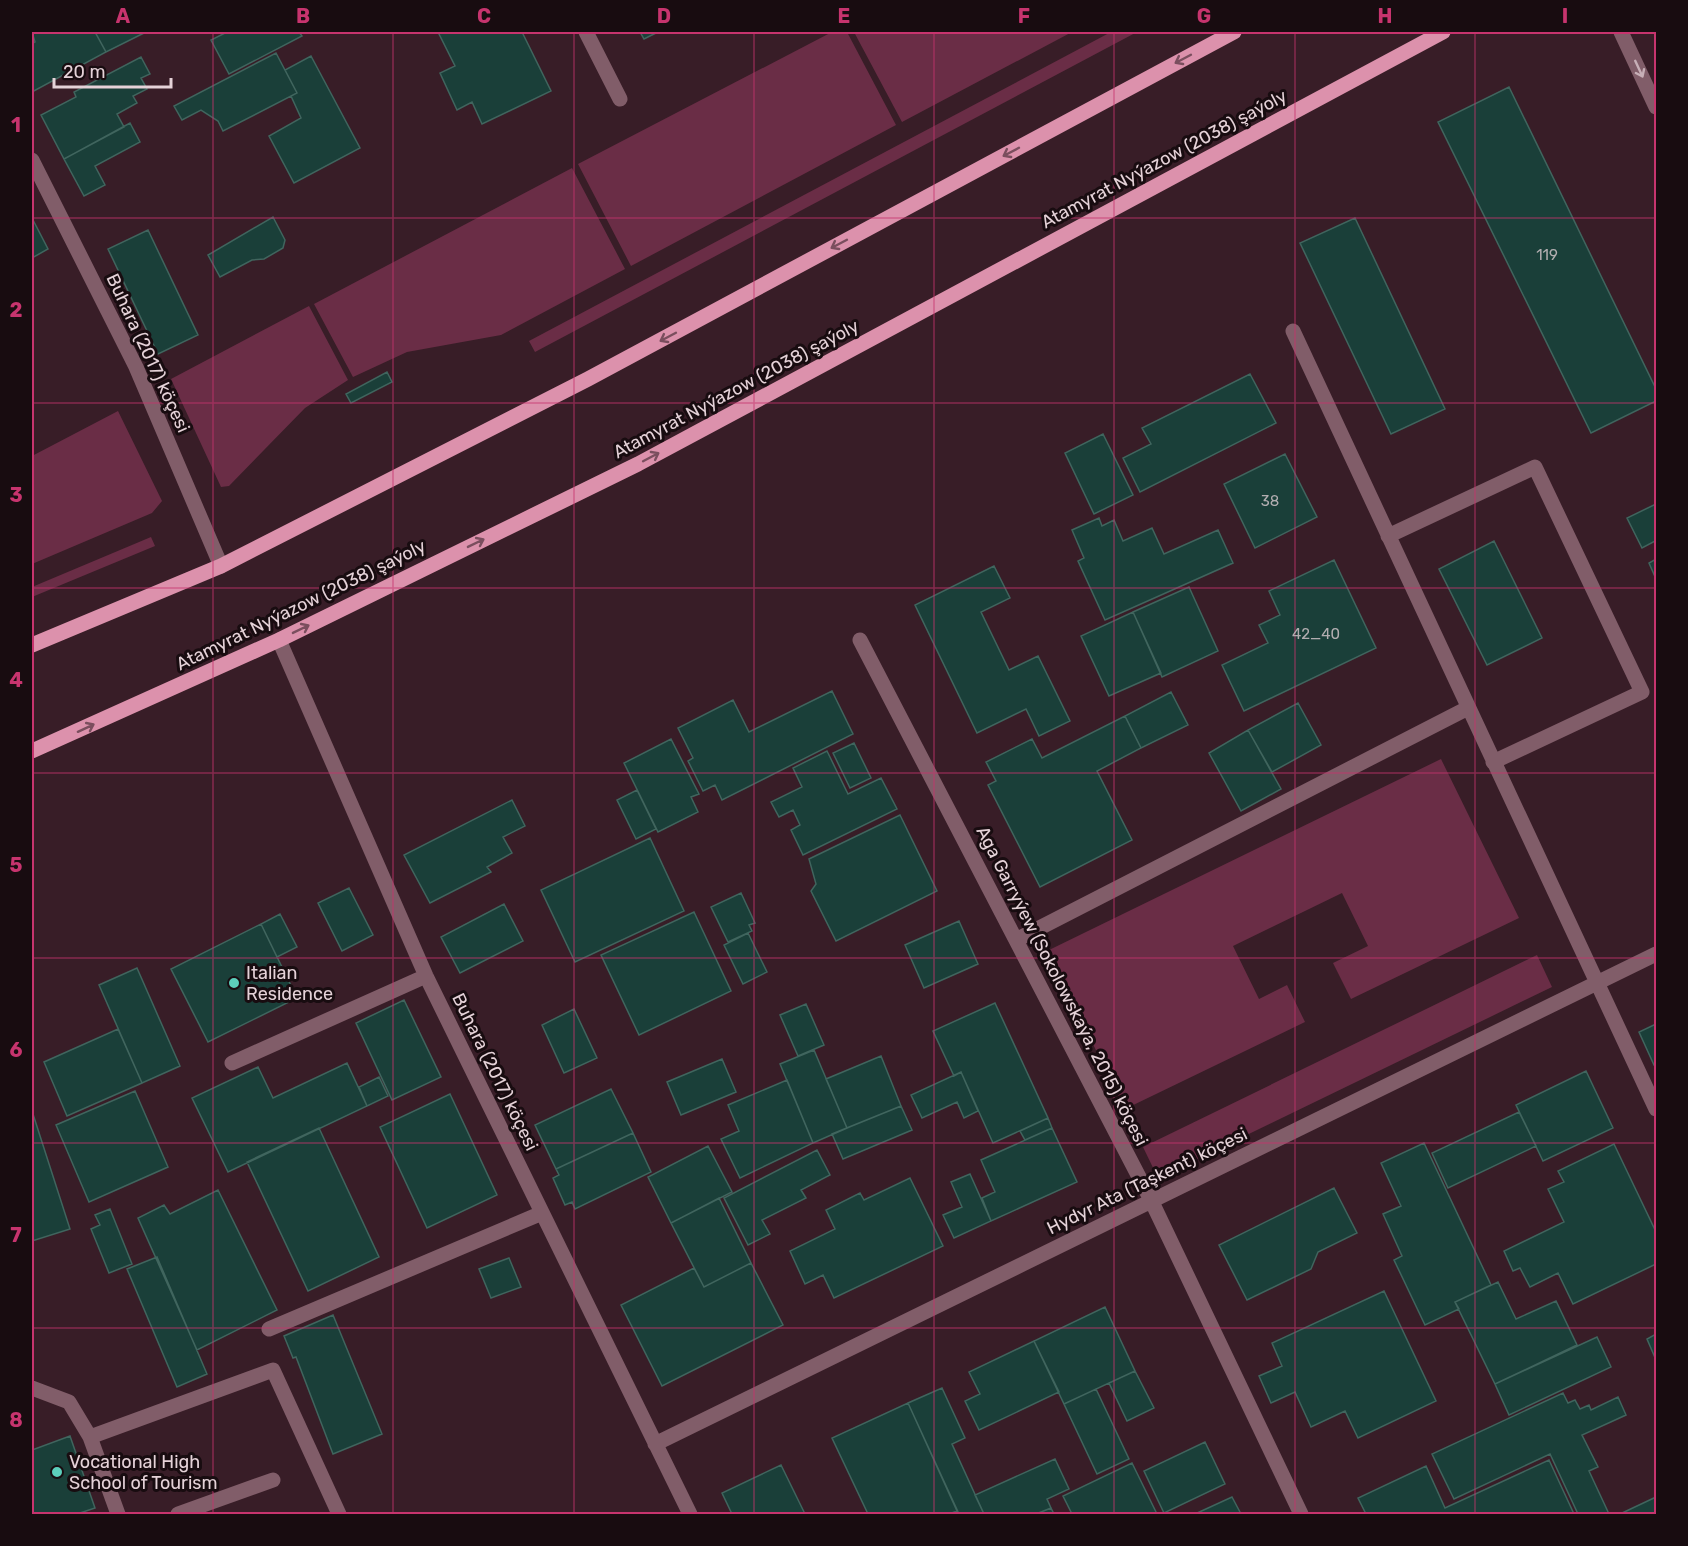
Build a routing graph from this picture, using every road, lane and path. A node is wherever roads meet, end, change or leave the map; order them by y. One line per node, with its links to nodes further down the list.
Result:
1 (586, 32): 5 (street)
2 (1234, 32): 10 (main road, one-way to 10)
3 (1443, 32): 11 (main road, Atamyrat Nyýazow (2038) şaýoly, one-way to 3)
4 (1621, 32): 6 (street, one-way to 6)
5 (620, 99)
6 (1656, 107)
7 (32, 160): 10 (street, Buhara (2017) köçesi)
8 (1293, 331): 9 (street)
9 (1388, 536): 14 (street); 16 (street)
10 (221, 566): 13 (main road)
11 (279, 640): 15 (main road, Atamyrat Nyýazow (2038) şaýoly, one-way to 11); 19 (street, Buhara (2017) köçesi)
12 (860, 640): 17 (street, Aga Garryýew (Sokolowskaýa, 2015) köçesi)
13 (32, 645)
14 (1468, 708): 16 (street); 17 (street)
15 (32, 751)
16 (1493, 762): 20 (street)
17 (1016, 940): 23 (street, Aga Garryýew (Sokolowskaýa, 2015) köçesi)
18 (1656, 954): 20 (street, Hydyr Ata (Taşkent) köçesi)
19 (426, 976): 21 (street); 24 (street, Buhara (2017) köçesi)
20 (1596, 984): 22 (street); 23 (street, Hydyr Ata (Taşkent) köçesi)
21 (232, 1063)
22 (1656, 1110)
23 (1151, 1200): 28 (street, Hydyr Ata (Taşkent) köçesi); 34 (street, Aga Garryýew (Sokolowskaýa, 2015) köçesi)
24 (542, 1213): 25 (street); 28 (street, Buhara (2017) köçesi)
25 (269, 1329)
26 (32, 1388): 27 (street)
27 (90, 1437): 30 (street); 32 (street)
28 (655, 1444): 33 (street, Buhara (2017) köçesi)
29 (273, 1480): 31 (street)
30 (118, 1515)
31 (178, 1515)
32 (339, 1515)
33 (690, 1515)
34 (1301, 1515)

